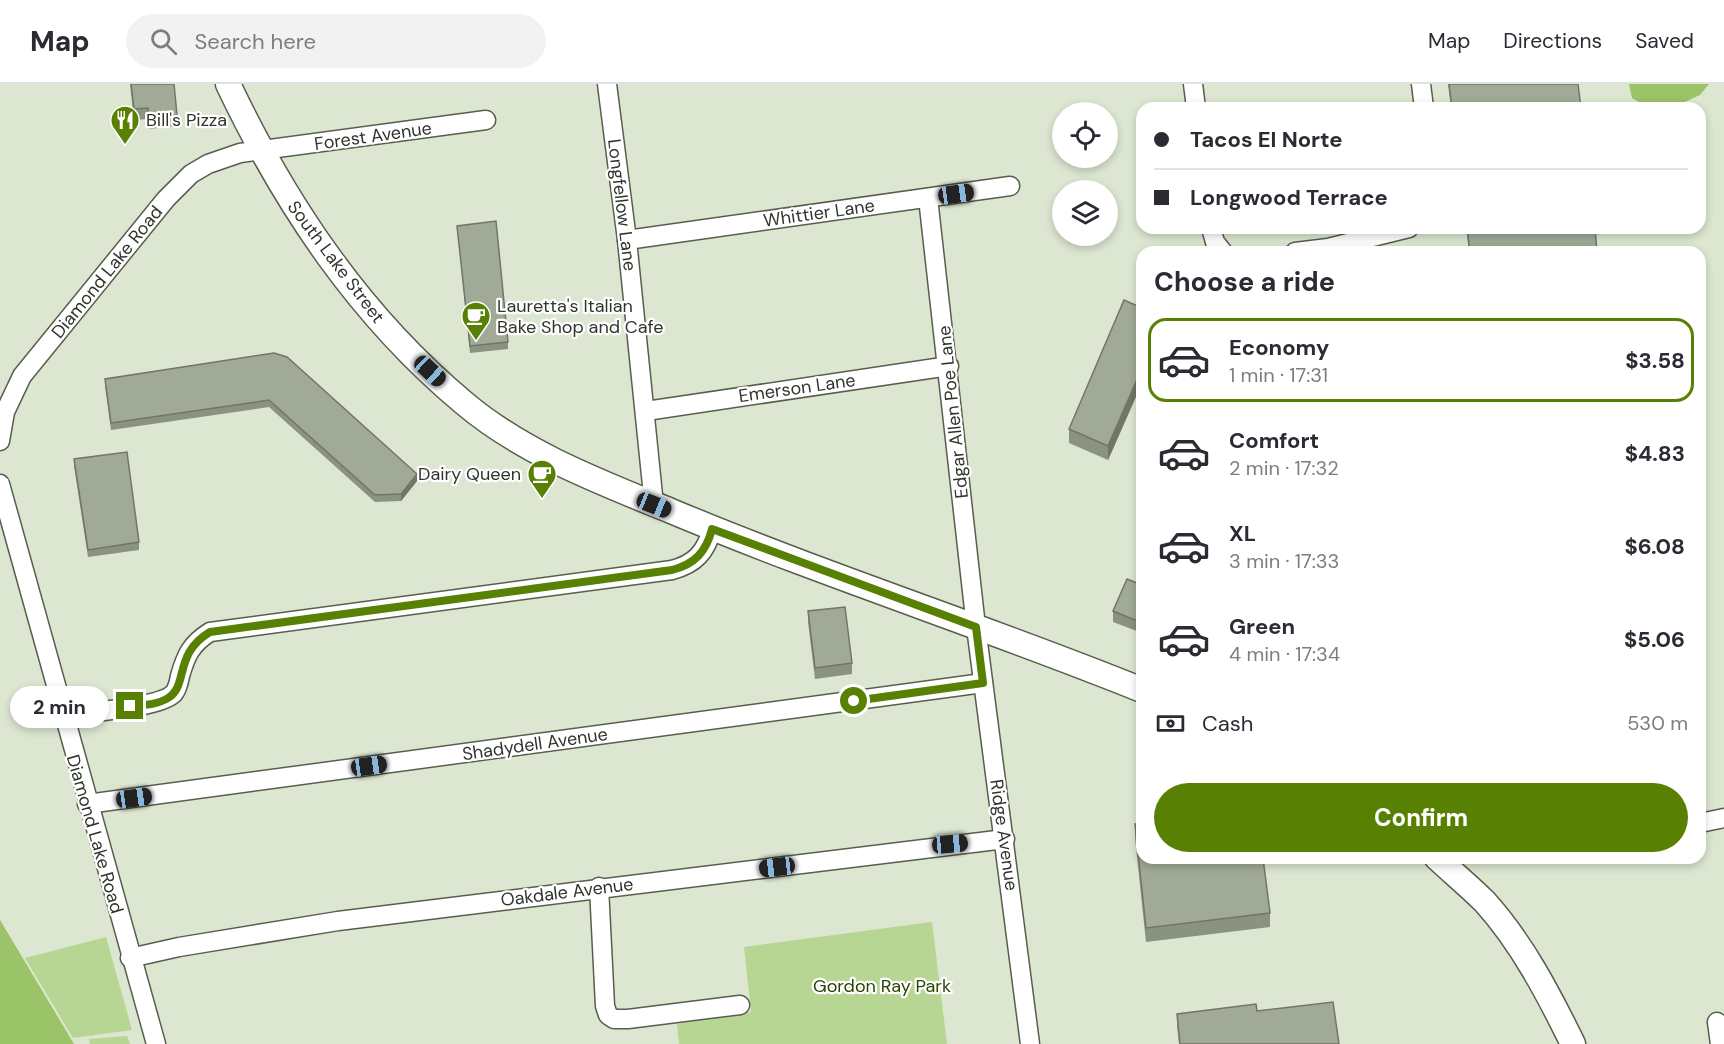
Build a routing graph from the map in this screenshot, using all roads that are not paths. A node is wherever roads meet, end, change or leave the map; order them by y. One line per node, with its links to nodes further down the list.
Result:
1 (228, 84): 8 (main road, South Lake Street)
2 (607, 84): 12 (street, Longfellow Lane)
3 (1193, 84): 5 (street)
4 (1421, 84): 6 (street)
5 (1195, 102)
6 (1423, 102)
7 (486, 120): 8 (street, Forest Avenue)
8 (260, 149): 16 (street, Diamond Lake Road); 18 (main road, South Lake Street)
9 (1010, 186): 10 (street, Whittier Lane)
10 (928, 198): 12 (street, Whittier Lane); 14 (street, Edgar Allen Poe Lane)
11 (1385, 234): 13 (street)
12 (627, 240): 15 (street, Longfellow Lane)
13 (1336, 246)
14 (948, 366): 15 (street, Emerson Lane); 20 (street, Edgar Allen Poe Lane)
15 (646, 411): 18 (street, Longfellow Lane)
16 (0, 441)
17 (0, 484): 23 (street, Diamond Lake Road)
18 (654, 505): 19 (main road, South Lake Street)
19 (712, 529): 20 (main road, South Lake Street); 23 (street)
20 (976, 627): 21 (street, Ridge Avenue); 22 (main road, South Lake Street)
21 (983, 683): 24 (street, Shadydell Avenue); 27 (street, Ridge Avenue)
22 (1136, 688)
23 (63, 716): 24 (street, Diamond Lake Road)
24 (87, 804): 30 (street, Diamond Lake Road)
25 (1724, 818): 26 (street)
26 (1706, 822)
27 (1005, 839): 29 (street, Oakdale Avenue); 34 (street, Ridge Avenue)
28 (1444, 864): 35 (main road)
29 (599, 887): 30 (street, Oakdale Avenue); 31 (street)
30 (130, 958): 33 (street, Diamond Lake Road)
31 (740, 1005)
32 (1717, 1022): 36 (street)
33 (156, 1044)
34 (1030, 1044)
35 (1573, 1044)
36 (1720, 1044)

